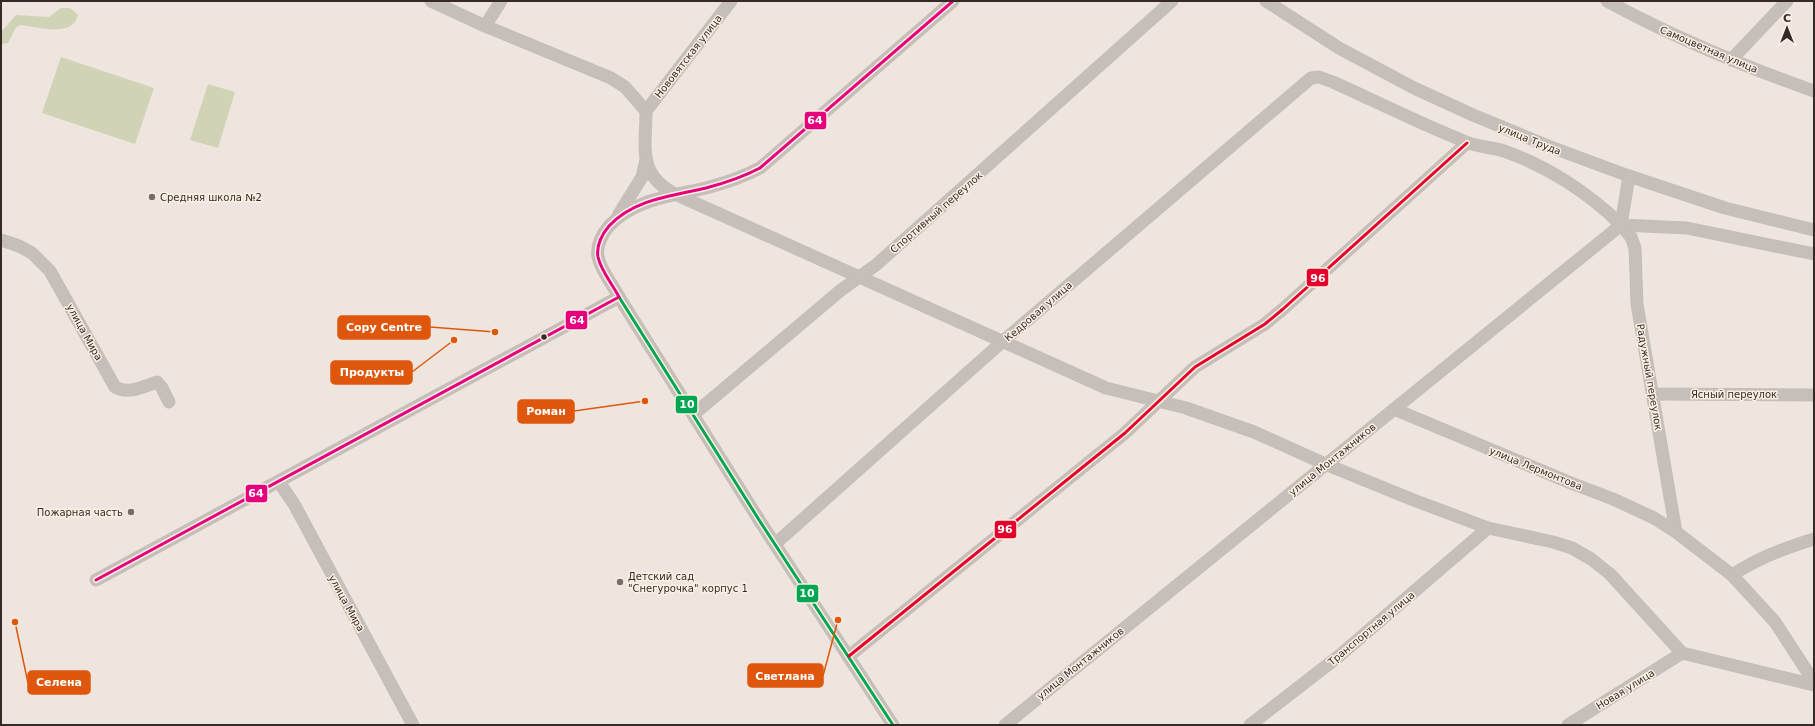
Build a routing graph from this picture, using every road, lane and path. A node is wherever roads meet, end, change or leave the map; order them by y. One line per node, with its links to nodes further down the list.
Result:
1 (431, 1): 9 (street)
2 (501, 1): 9 (street)
3 (731, 1): 12 (street, Нововятская улица)
4 (953, 1): 16 (street)
5 (1172, 1): 22 (street, Спортивный переулок)
6 (1266, 1): 15 (street, улица Труда)
7 (1607, 1): 10 (street, Самоцветная улица)
8 (1787, 1): 10 (street)
9 (485, 26): 12 (street)
10 (1731, 60): 11 (street, Самоцветная улица)
11 (1814, 91)
12 (646, 111): 14 (street)
13 (1467, 143): 18 (street); 24 (street, Кедровая улица); 27 (street)
14 (646, 157): 16 (street); 17 (street)
15 (1629, 176): 18 (street); 19 (street, улица Труда)
16 (675, 194): 17 (street); 22 (street)
17 (614, 220): 23 (street)
18 (1621, 225): 21 (street); 25 (street, Радужный переулок); 29 (street, улица Монтажников)
19 (1814, 230)
20 (1, 240): 28 (street, улица Мира)
21 (1814, 254)
22 (859, 277): 24 (street); 30 (street, Спортивный переулок)
23 (620, 297): 30 (street); 32 (street)
24 (1002, 342): 27 (street); 36 (street, Кедровая улица)
25 (1653, 394): 26 (street, Ясный переулок); 34 (street, Радужный переулок)
26 (1814, 395)
27 (1160, 401): 31 (street); 40 (street)
28 (169, 402)
29 (1394, 409): 31 (street, улица Монтажников); 34 (street, улица Лермонтова)
30 (694, 414): 36 (street)
31 (1325, 464): 33 (street); 45 (street, улица Монтажников)
32 (279, 482): 38 (street); 43 (street, улица Мира)
33 (1488, 528): 39 (street); 46 (street, Транспортная улица)
34 (1676, 532): 37 (street, улица Лермонтова)
35 (1814, 539): 37 (street)
36 (775, 544): 40 (street)
37 (1732, 575): 41 (street, улица Лермонтова)
38 (96, 580)
39 (1682, 653): 42 (street); 47 (street, Новая улица)
40 (849, 656): 44 (street)
41 (1814, 682)
42 (1814, 685)
43 (413, 725)
44 (893, 725)
45 (1005, 725)
46 (1250, 725)
47 (1568, 725)

